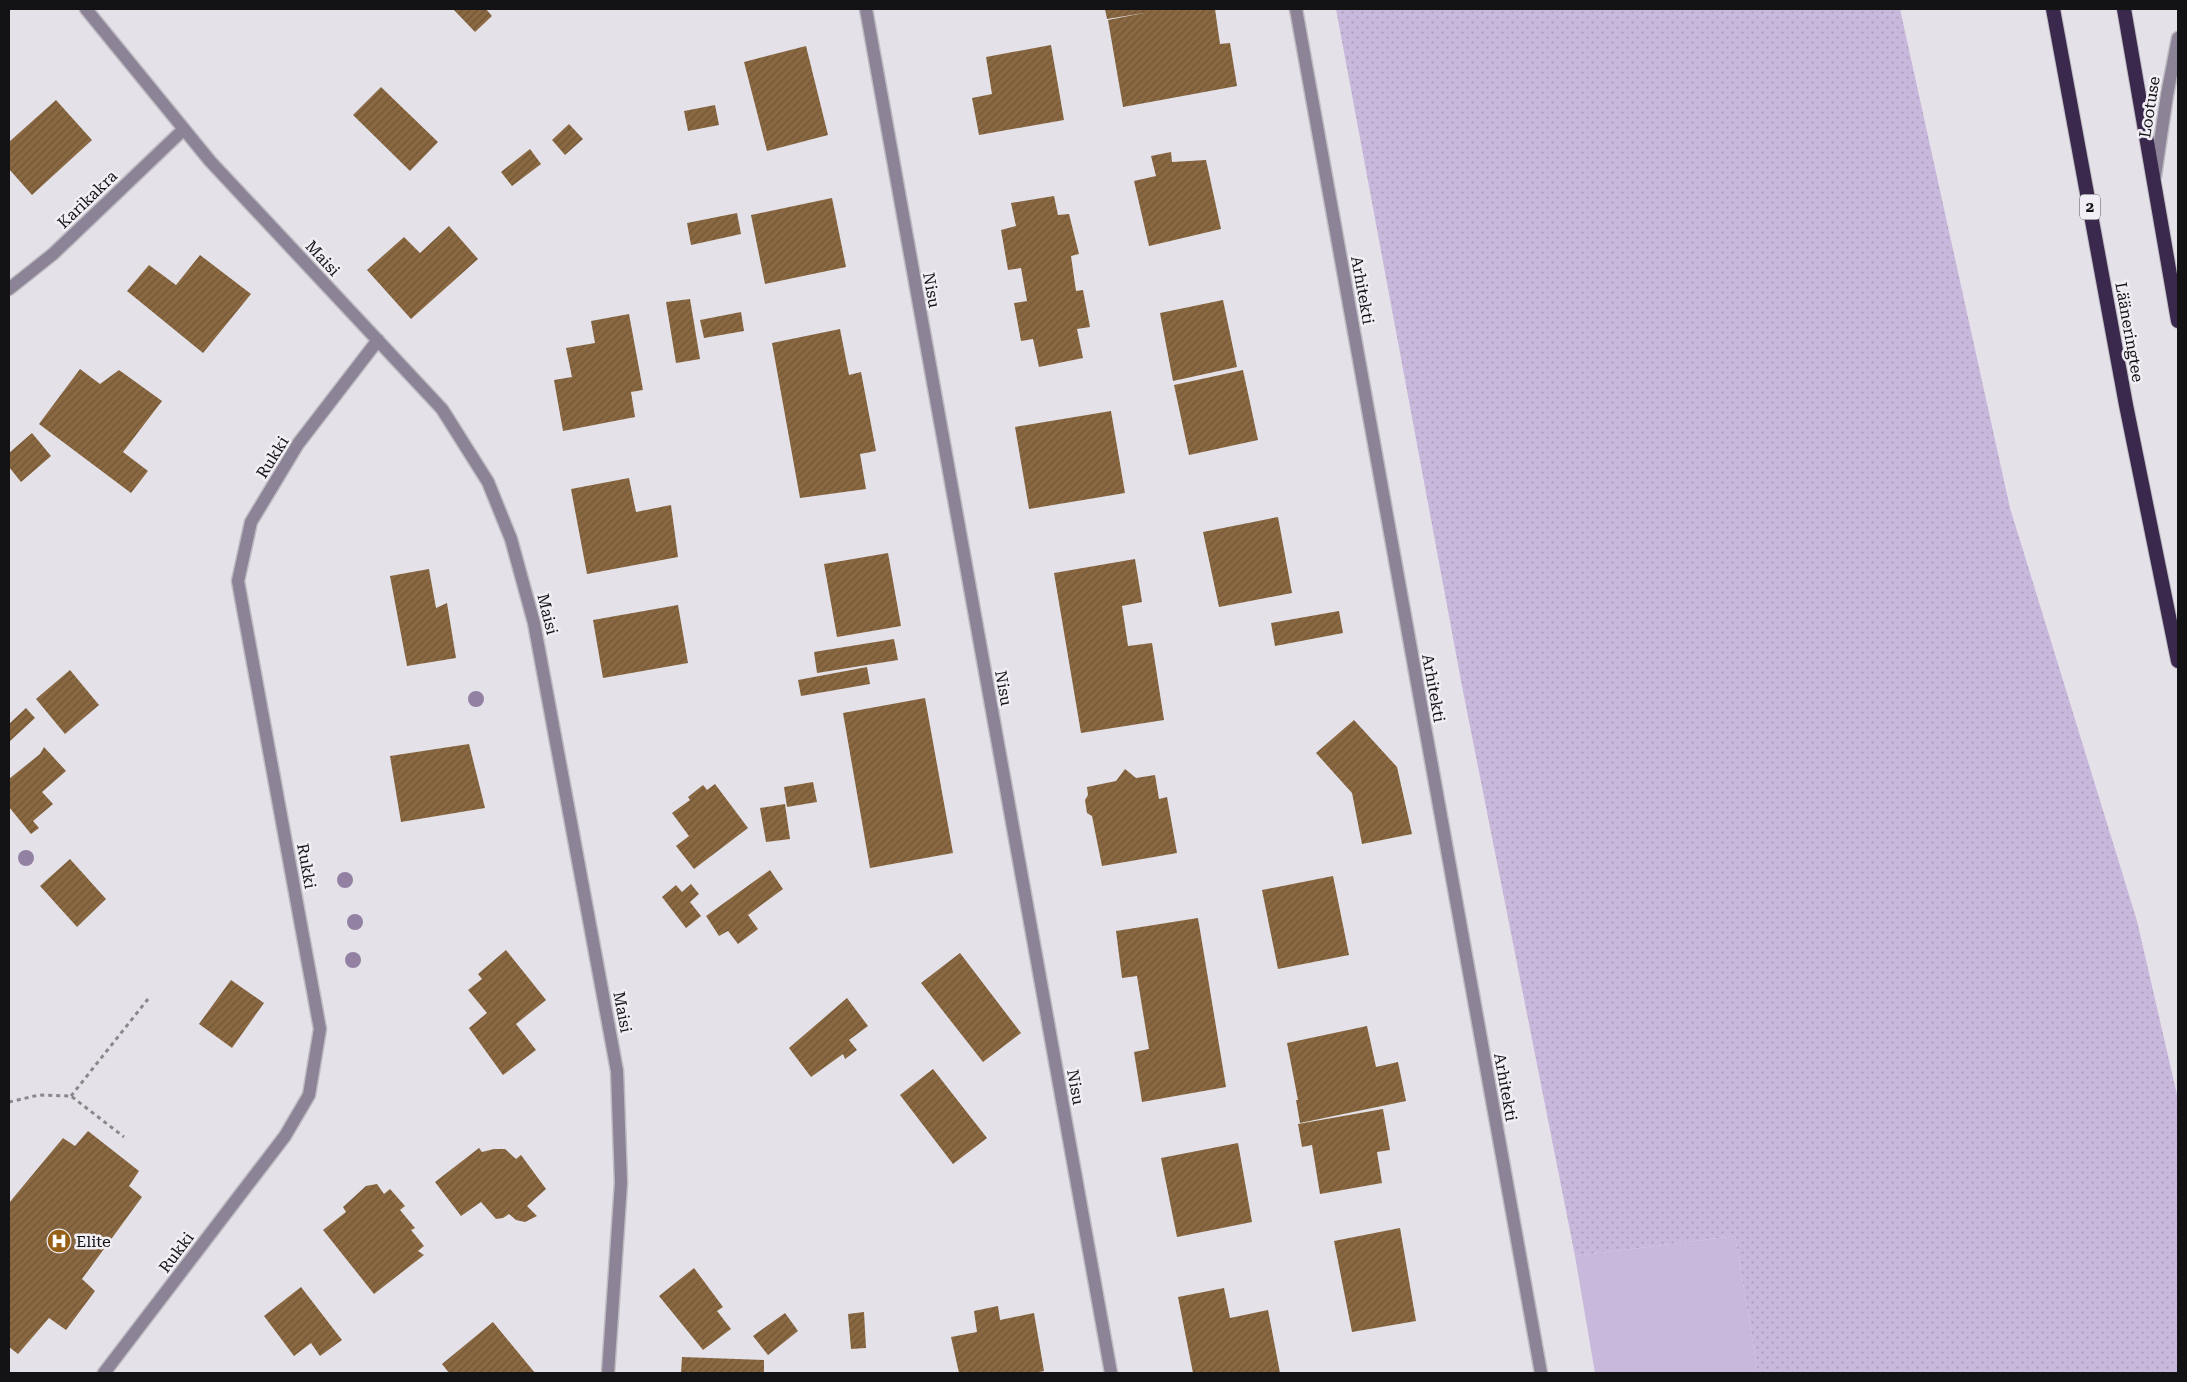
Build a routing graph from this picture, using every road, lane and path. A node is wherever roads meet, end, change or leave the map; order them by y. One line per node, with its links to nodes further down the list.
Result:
1 (86, 9): 7 (street, Maisi)
2 (866, 9): 19 (street, Nisu)
3 (1296, 9): 20 (street, Arhitekti)
4 (2054, 9): 12 (highway, Lääneringtee / 2)
5 (2124, 9): 8 (highway)
6 (2178, 38): 8 (street, Lootuse)
7 (184, 129): 9 (street, Karikakra); 11 (street, Maisi)
8 (2154, 181): 10 (highway)
9 (9, 289)
10 (2178, 321)
11 (378, 340): 17 (street, Rukki); 18 (street, Maisi)
12 (2178, 661)
13 (148, 999): 14 (path)
14 (71, 1096): 15 (path); 16 (path)
15 (9, 1102)
16 (124, 1137)
17 (104, 1373)
18 (608, 1373)
19 (1111, 1373)
20 (1541, 1373)

